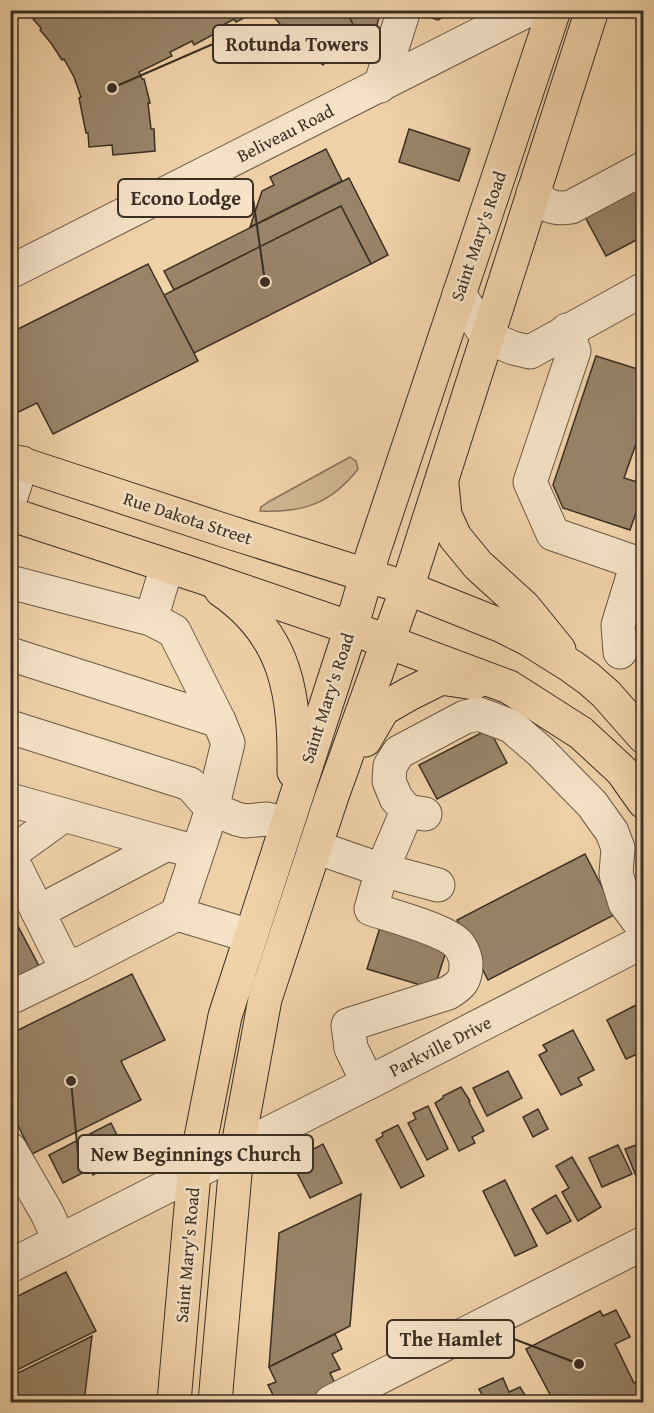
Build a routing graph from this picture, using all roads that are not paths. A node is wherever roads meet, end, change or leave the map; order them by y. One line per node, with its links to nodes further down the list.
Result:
1 (404, 10): 5 (street)
2 (528, 10): 5 (street, Beliveau Road)
3 (554, 10): 10 (main road, Saint Mary's Road)
4 (592, 10): 7 (main road, Saint Mary's Road)
5 (380, 86): 8 (street, Beliveau Road)
6 (644, 168): 7 (street)
7 (533, 193): 12 (main road, Saint Mary's Road)
8 (10, 272)
9 (644, 289): 11 (street)
10 (459, 294): 12 (street); 19 (main road, Saint Mary's Road)
11 (567, 330): 12 (street); 17 (street)
12 (487, 337): 14 (main road, Saint Mary's Road)
13 (16, 462): 15 (street); 19 (main road, Rue Dakota Street)
14 (442, 479): 22 (main road, Saint Mary's Road); 28 (main road)
15 (10, 500)
16 (10, 514): 18 (main road)
17 (640, 554): 26 (street)
18 (167, 566): 20 (main road); 23 (street)
19 (366, 575): 22 (main road, Rue Dakota Street); 24 (main road, Saint Mary's Road)
20 (202, 577): 24 (main road); 37 (main road)
21 (10, 582): 23 (street)
22 (407, 588): 25 (main road, Saint Mary's Road); 28 (main road, Rue Dakota Street)
23 (151, 619): 30 (street)
24 (351, 628): 25 (main road); 37 (main road, Saint Mary's Road)
25 (389, 642): 29 (main road); 33 (main road, Saint Mary's Road)
26 (632, 645): 28 (street)
27 (10, 654): 30 (street)
28 (580, 673): 32 (main road)
29 (509, 687): 33 (main road); 35 (main road)
30 (219, 721): 36 (street)
31 (10, 727): 36 (street)
32 (644, 737)
33 (333, 796): 39 (main road, Saint Mary's Road)
34 (10, 801): 38 (street)
35 (644, 802)
36 (212, 809): 37 (street); 40 (street)
37 (290, 812): 47 (main road, Saint Mary's Road)
38 (64, 815): 40 (street); 41 (street)
39 (315, 847): 42 (street); 53 (main road, Saint Mary's Road)
40 (182, 848): 44 (street); 45 (street)
41 (10, 855): 44 (street)
42 (382, 870): 43 (street); 46 (street); 51 (street)
43 (438, 885)
44 (38, 912): 49 (street)
45 (177, 914): 47 (street); 49 (street)
46 (644, 925)
47 (250, 936): 54 (main road, Saint Mary's Road)
48 (644, 941): 51 (street, Parkville Drive)
49 (78, 965): 50 (street)
50 (10, 999)
51 (368, 1083): 53 (street, Parkville Drive)
52 (10, 1149): 55 (street)
53 (237, 1151): 54 (street, Parkville Drive); 58 (main road, Saint Mary's Road)
54 (194, 1173): 55 (street, Parkville Drive); 57 (main road, Saint Mary's Road)
55 (60, 1241): 59 (street, Parkville Drive)
56 (644, 1243): 62 (street)
57 (187, 1260): 58 (main road); 60 (main road, Saint Mary's Road)
58 (227, 1262): 61 (main road, Saint Mary's Road)
59 (10, 1266)
60 (174, 1402)
61 (215, 1402)
62 (331, 1402)

